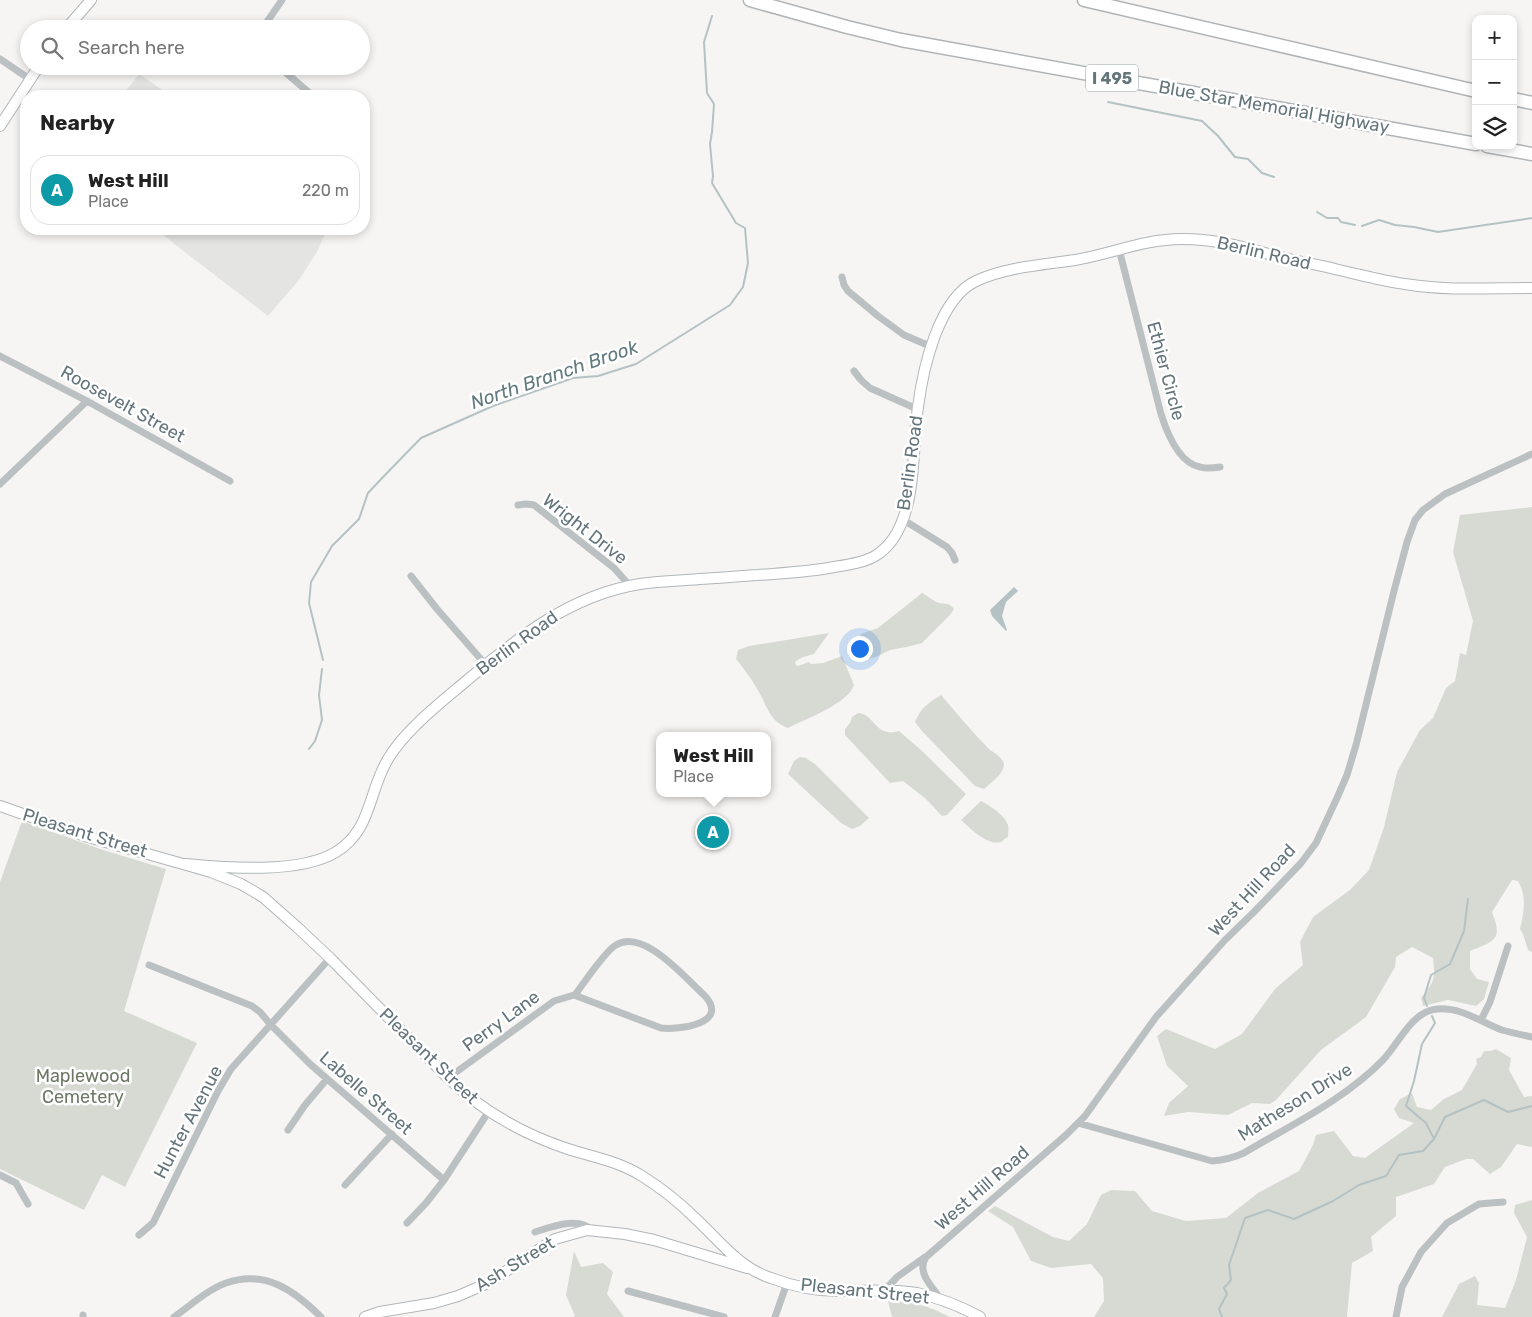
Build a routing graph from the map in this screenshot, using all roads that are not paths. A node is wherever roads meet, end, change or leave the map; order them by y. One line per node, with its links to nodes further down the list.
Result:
1 (90, 0): 5 (street)
2 (282, 0): 6 (street)
3 (750, 0): 20 (highway, Blue Star Memorial Highway / I 495)
4 (1084, 0): 13 (highway)
5 (73, 20)
6 (268, 20)
7 (0, 59): 8 (street)
8 (20, 73)
9 (24, 75): 12 (street)
10 (34, 75): 12 (street)
11 (288, 75): 15 (street)
12 (31, 80): 14 (street)
13 (1472, 89)
14 (24, 90)
15 (306, 90)
16 (20, 96): 19 (street)
17 (1517, 100): 18 (highway)
18 (1532, 103)
19 (0, 126)
20 (1472, 143)
21 (1510, 150): 22 (highway)
22 (1532, 154)
23 (1119, 249): 25 (street, Berlin Road); 26 (street, Berlin Road); 32 (street, Ethier Circle)
24 (842, 277): 26 (street)
25 (1532, 288)
26 (932, 347): 30 (street, Berlin Road)
27 (0, 356): 29 (street, Roosevelt Street)
28 (854, 371): 30 (street)
29 (87, 400): 33 (street, Roosevelt Street); 34 (street)
30 (917, 409): 36 (street, Berlin Road)
31 (1532, 454): 53 (street, West Hill Road)
32 (1220, 467)
33 (230, 482)
34 (0, 484)
35 (518, 505): 39 (street, Wright Drive)
36 (902, 519): 37 (street); 39 (street, Berlin Road)
37 (955, 560)
38 (411, 576): 40 (street)
39 (630, 586): 40 (street, Berlin Road)
40 (486, 665): 42 (street, Berlin Road)
41 (0, 806): 42 (street, Pleasant Street)
42 (186, 864): 44 (street, Pleasant Street)
43 (1508, 946): 47 (street)
44 (330, 958): 48 (street, Hunter Avenue); 50 (street, Pleasant Street)
45 (149, 965): 48 (street, Labelle Street)
46 (575, 995): 46 (street); 50 (street, Perry Lane)
47 (1481, 1020): 49 (street, Matheson Drive); 53 (street, Matheson Drive)
48 (271, 1025): 51 (street, Labelle Street); 64 (street, Hunter Avenue)
49 (1532, 1037)
50 (448, 1078): 52 (street, Pleasant Street)
51 (327, 1079): 54 (street); 55 (street, Labelle Street)
52 (489, 1111): 57 (street); 65 (street, Pleasant Street)
53 (1078, 1123): 67 (street, West Hill Road)
54 (288, 1130)
55 (392, 1134): 57 (street, Labelle Street); 58 (street)
56 (0, 1175): 60 (street)
57 (444, 1180): 61 (street)
58 (345, 1185)
59 (1503, 1202): 79 (street)
60 (28, 1204)
61 (407, 1223)
62 (592, 1231): 63 (street); 66 (street, Ash Street); 75 (street, Ash Street)
63 (535, 1232)
64 (139, 1236)
65 (715, 1238): 66 (street); 68 (street, Pleasant Street)
66 (702, 1255): 68 (street, Ash Street)
67 (926, 1257): 71 (street, West Hill Road); 72 (street)
68 (754, 1270): 69 (street, Pleasant Street)
69 (787, 1283): 71 (street, Pleasant Street); 77 (street)
70 (628, 1291): 76 (street)
71 (884, 1291): 72 (street, Pleasant Street)
72 (940, 1299): 78 (street, Pleasant Street)
73 (174, 1317): 74 (street)
74 (321, 1317)
75 (365, 1317)
76 (724, 1317)
77 (775, 1317)
78 (980, 1317)
79 (1396, 1317)

